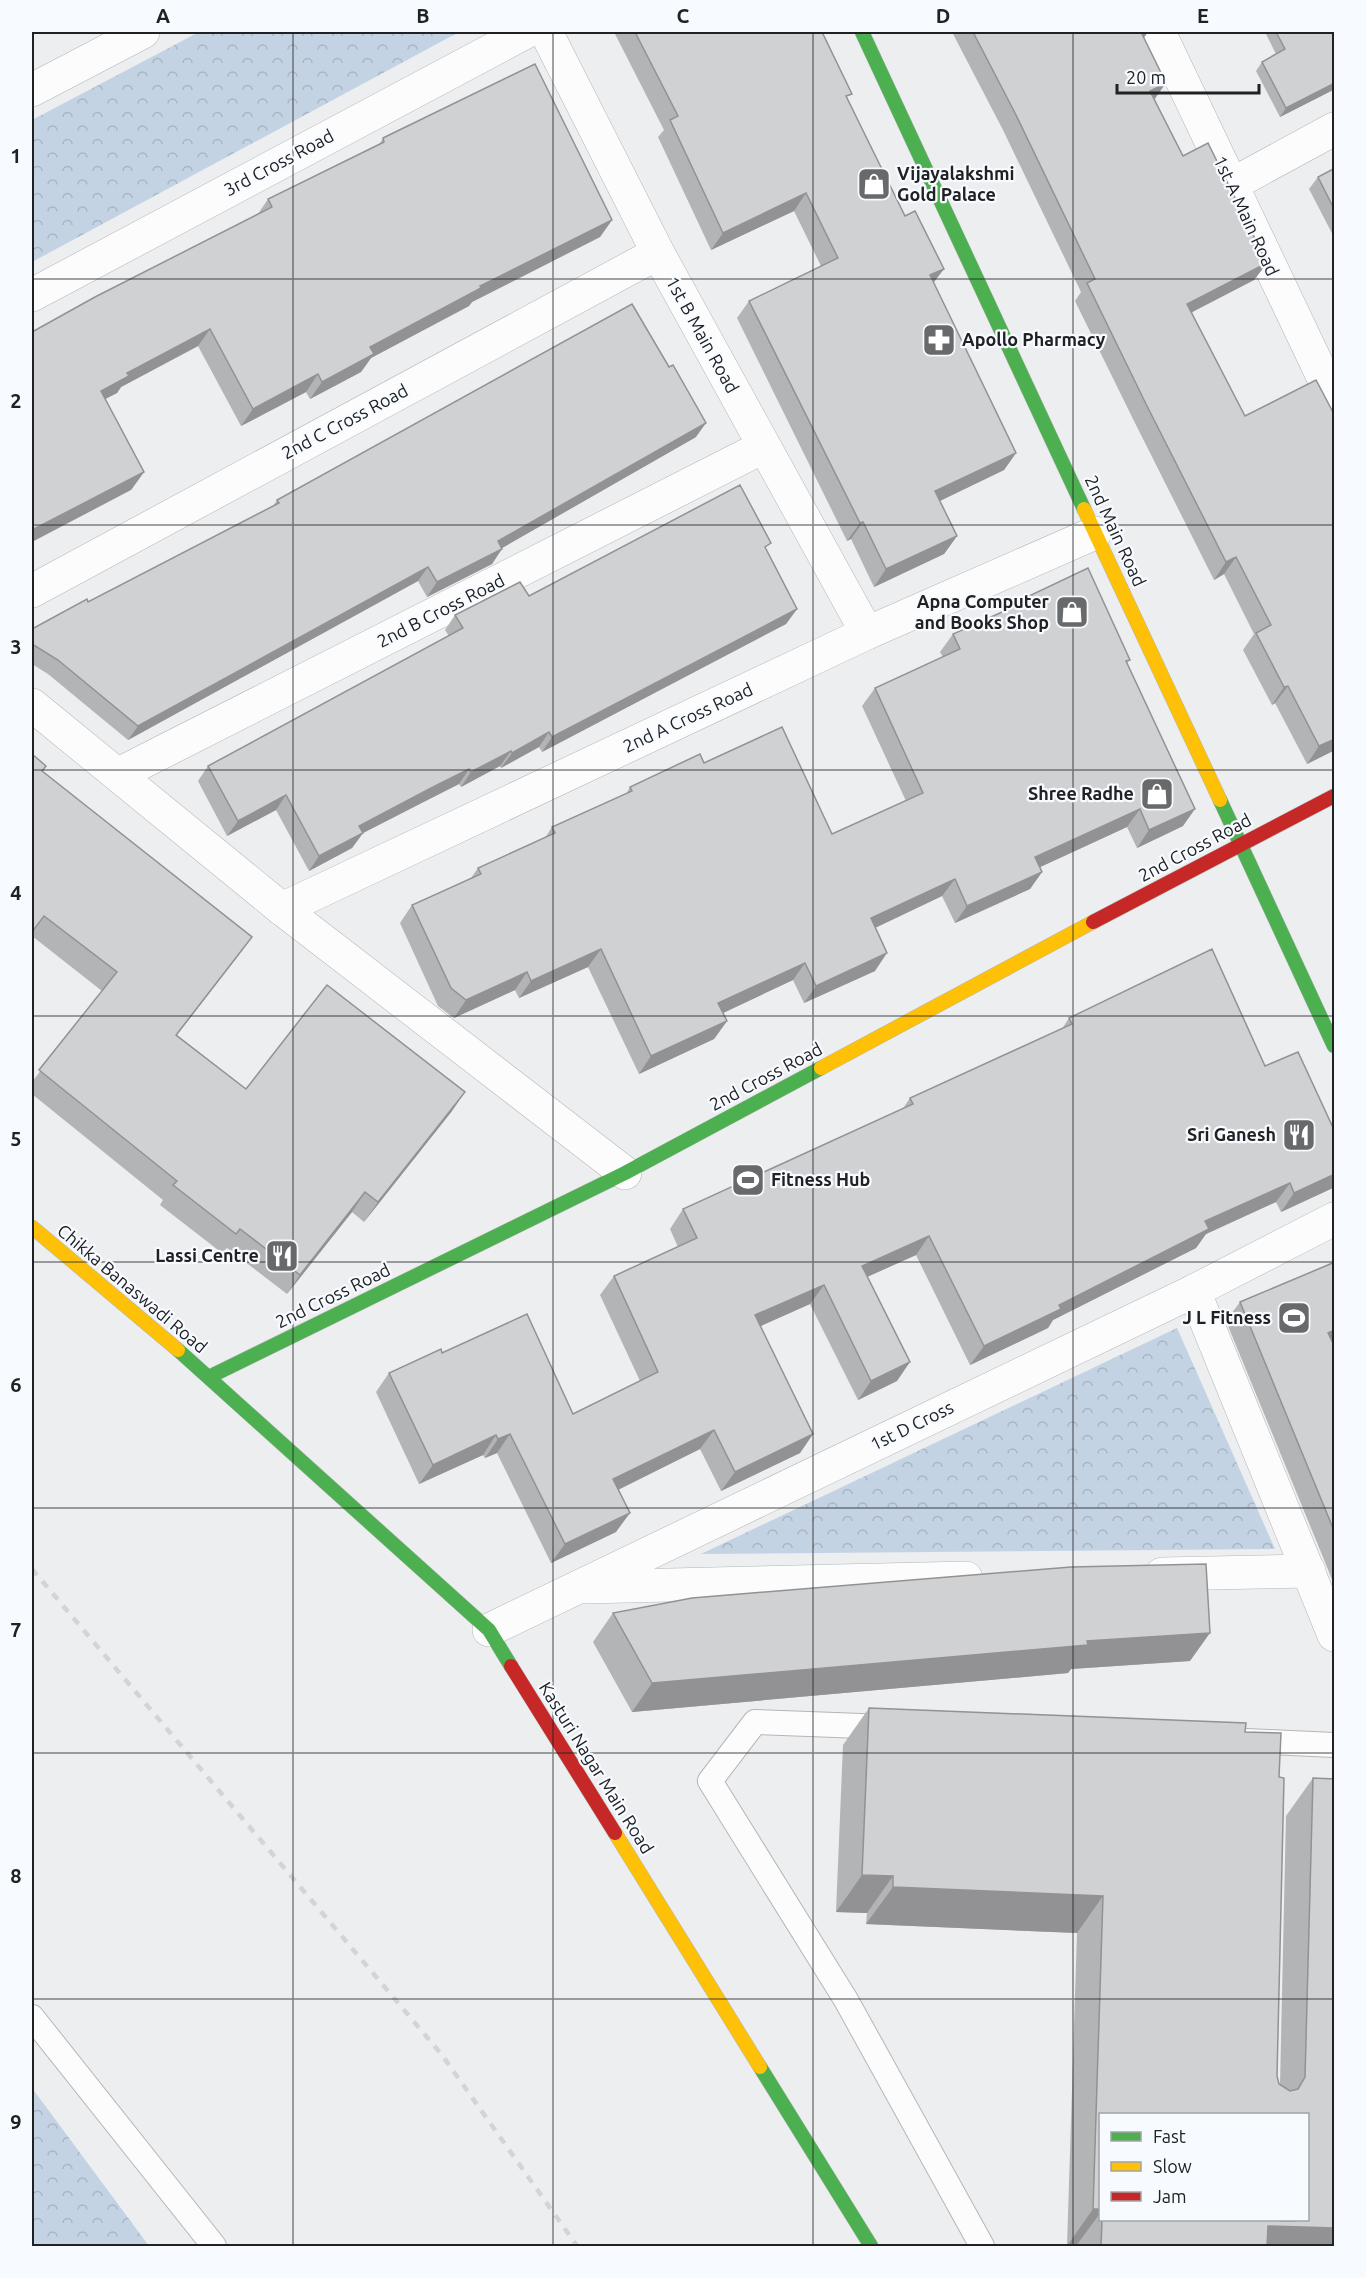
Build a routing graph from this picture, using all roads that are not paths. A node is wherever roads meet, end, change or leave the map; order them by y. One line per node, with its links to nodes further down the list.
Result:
1 (143, 32): 6 (street)
2 (526, 32): 10 (street, 3rd Cross Road)
3 (546, 32): 9 (street, 1st B Main Road)
4 (862, 32): 14 (main road, 2nd Main Road)
5 (1159, 32): 8 (street, 1st A Main Road)
6 (32, 90)
7 (1335, 129): 8 (street)
8 (1231, 185): 11 (street, 1st A Main Road)
9 (658, 253): 13 (street, 1st B Main Road); 15 (street, 2nd C Cross Road)
10 (32, 295)
11 (1327, 363): 12 (street, 1st A Main Road)
12 (1335, 400)
13 (763, 447): 16 (street, 1st B Main Road); 18 (street, 2nd B Cross Road)
14 (1095, 532): 16 (street, 2nd A Cross Road); 20 (main road, 2nd Main Road)
15 (32, 591)
16 (867, 633): 21 (street, 2nd A Cross Road)
17 (32, 705): 18 (street)
18 (119, 774): 21 (street)
19 (1335, 796): 20 (main road, 2nd Cross Road)
20 (1240, 843): 22 (main road, 2nd Main Road); 23 (main road, 2nd Cross Road)
21 (282, 909): 23 (street)
22 (1335, 1046)
23 (626, 1173): 27 (main road, 2nd Cross Road)
24 (1335, 1219): 26 (street, 1st D Cross)
25 (32, 1227): 27 (main road, Chikka Banaswadi Road)
26 (1194, 1291): 28 (street); 31 (street, 1st D Cross)
27 (209, 1377): 32 (main road, Kasturi Nagar Main Road)
28 (1309, 1570): 29 (street); 33 (street)
29 (1131, 1575)
30 (1001, 1577): 31 (street)
31 (575, 1587): 32 (street, 1st D Cross)
32 (489, 1630): 39 (main road, Kasturi Nagar Main Road)
33 (1335, 1635)
34 (908, 1728): 40 (lane)
35 (1227, 1741): 36 (lane)
36 (1335, 1745)
37 (32, 2017): 38 (lane)
38 (214, 2247)
39 (871, 2247)
40 (982, 2247)

